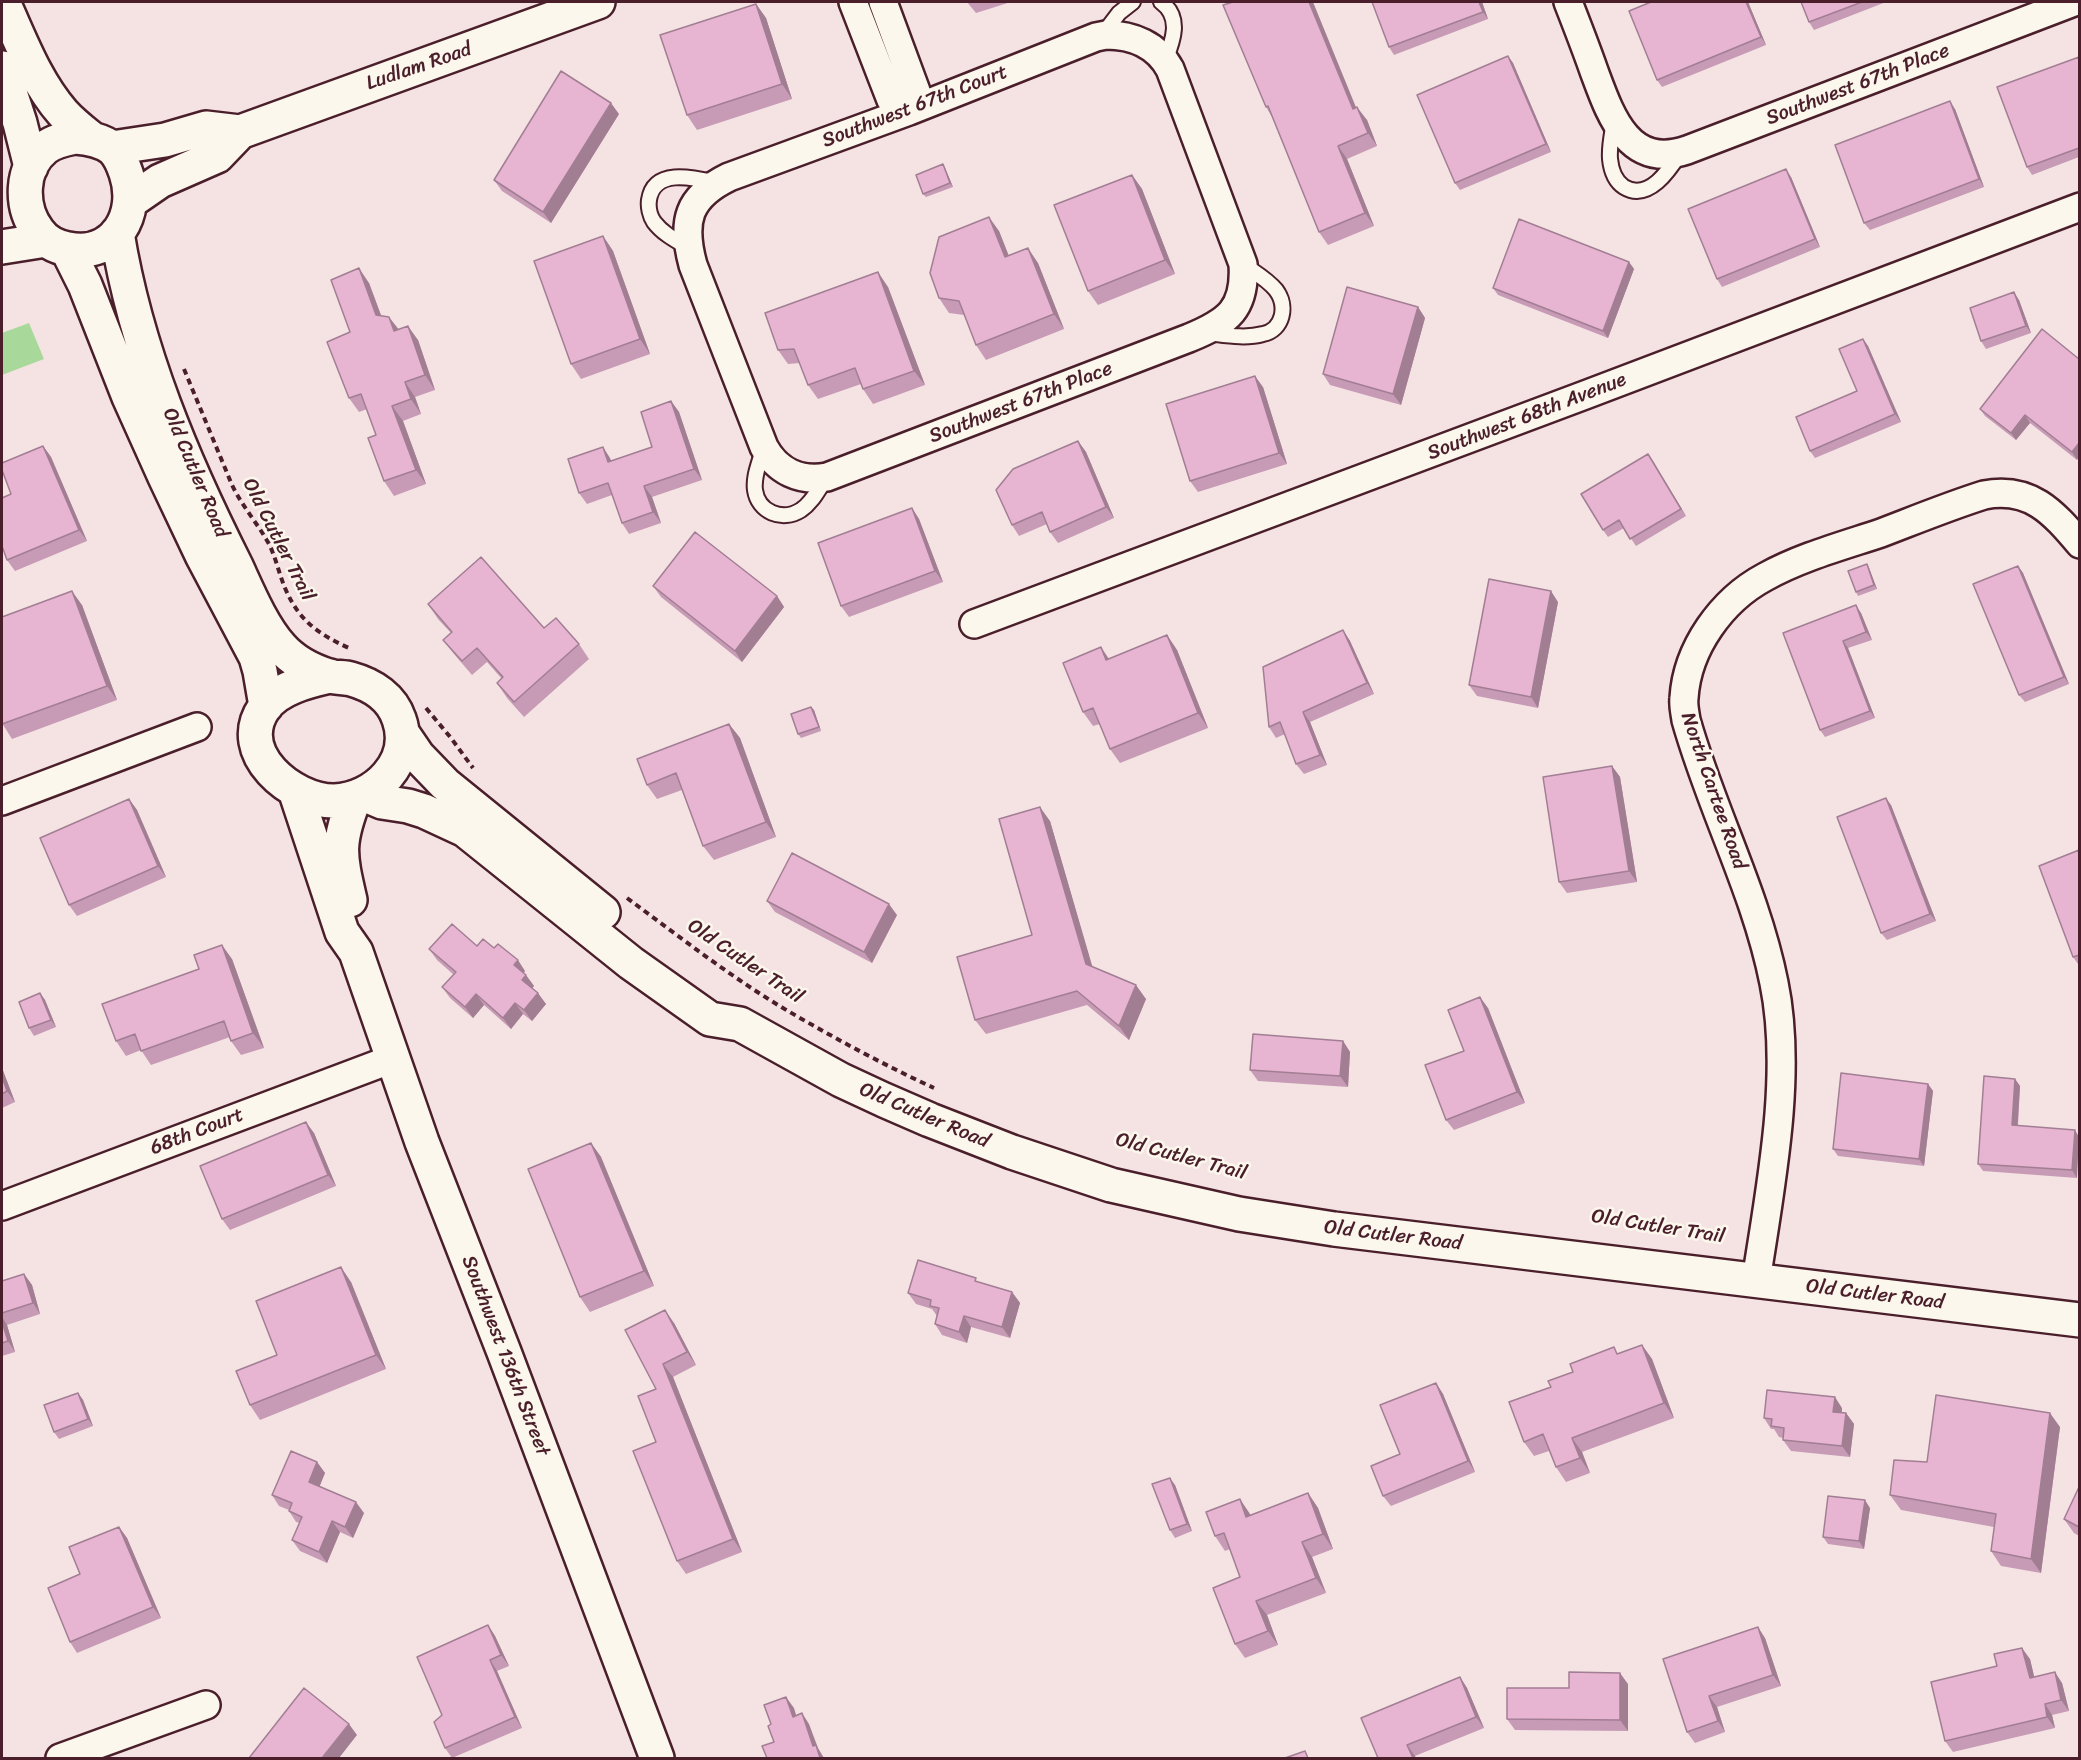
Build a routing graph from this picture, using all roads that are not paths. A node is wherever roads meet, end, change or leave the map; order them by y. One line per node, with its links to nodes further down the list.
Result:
1 (3, 2): 15 (main road)
2 (598, 2): 14 (main road, Ludlam Road)
3 (853, 2): 12 (street)
4 (883, 2): 12 (street)
5 (1133, 2): 9 (lane)
6 (1161, 2): 10 (lane)
7 (1568, 2): 13 (street)
8 (2071, 6): 16 (street, Southwest 67th Place)
9 (1101, 36): 10 (street, Southwest 67th Court); 12 (street, Southwest 67th Court)
10 (1156, 52): 25 (street)
11 (2, 68): 18 (main road)
12 (909, 111): 17 (street, Southwest 67th Court)
13 (1614, 122): 16 (street, Southwest 67th Place); 16 (lane)
14 (240, 132): 15 (main road, Ludlam Road); 19 (main road, Ludlam Road)
15 (101, 143): 18 (main road); 19 (main road)
16 (1681, 152)
17 (718, 183): 24 (street, Southwest 67th Court); 24 (lane)
18 (19, 187): 22 (main road, Old Cutler Road)
19 (131, 201): 21 (main road)
20 (2079, 207): 30 (street, Southwest 68th Avenue)
21 (117, 233): 22 (main road); 31 (main road, Old Cutler Road)
22 (56, 244): 23 (main road); 32 (main road, Old Cutler Road)
23 (2, 247)
24 (689, 248): 27 (street)
25 (1243, 264): 26 (street, Southwest 67th Place); 26 (lane)
26 (1202, 333): 28 (street, Southwest 67th Place)
27 (764, 447): 28 (street, Southwest 67th Place); 28 (lane)
28 (827, 477)
29 (2072, 535): 42 (street, North Cartee Road)
30 (974, 624)
31 (330, 676): 32 (main road, Old Cutler Road); 34 (main road, Old Cutler Road)
32 (266, 706): 35 (main road, Old Cutler Road)
33 (197, 728): 37 (street)
34 (403, 734): 36 (main road); 39 (main road, Old Cutler Road)
35 (294, 790): 36 (main road, Old Cutler Road); 38 (main road, Southwest 136th Street)
36 (359, 796): 38 (main road, Southwest 136th Street); 39 (main road)
37 (2, 801)
38 (356, 952): 40 (main road, Southwest 136th Street)
39 (740, 1024): 42 (main road, Old Cutler Road)
40 (392, 1059): 41 (street, 68th Court); 46 (main road, Southwest 136th Street)
41 (2, 1206)
42 (1756, 1281): 43 (main road, Old Cutler Road)
43 (2079, 1320)
44 (206, 1705): 45 (street)
45 (60, 1758)
46 (657, 1758)

